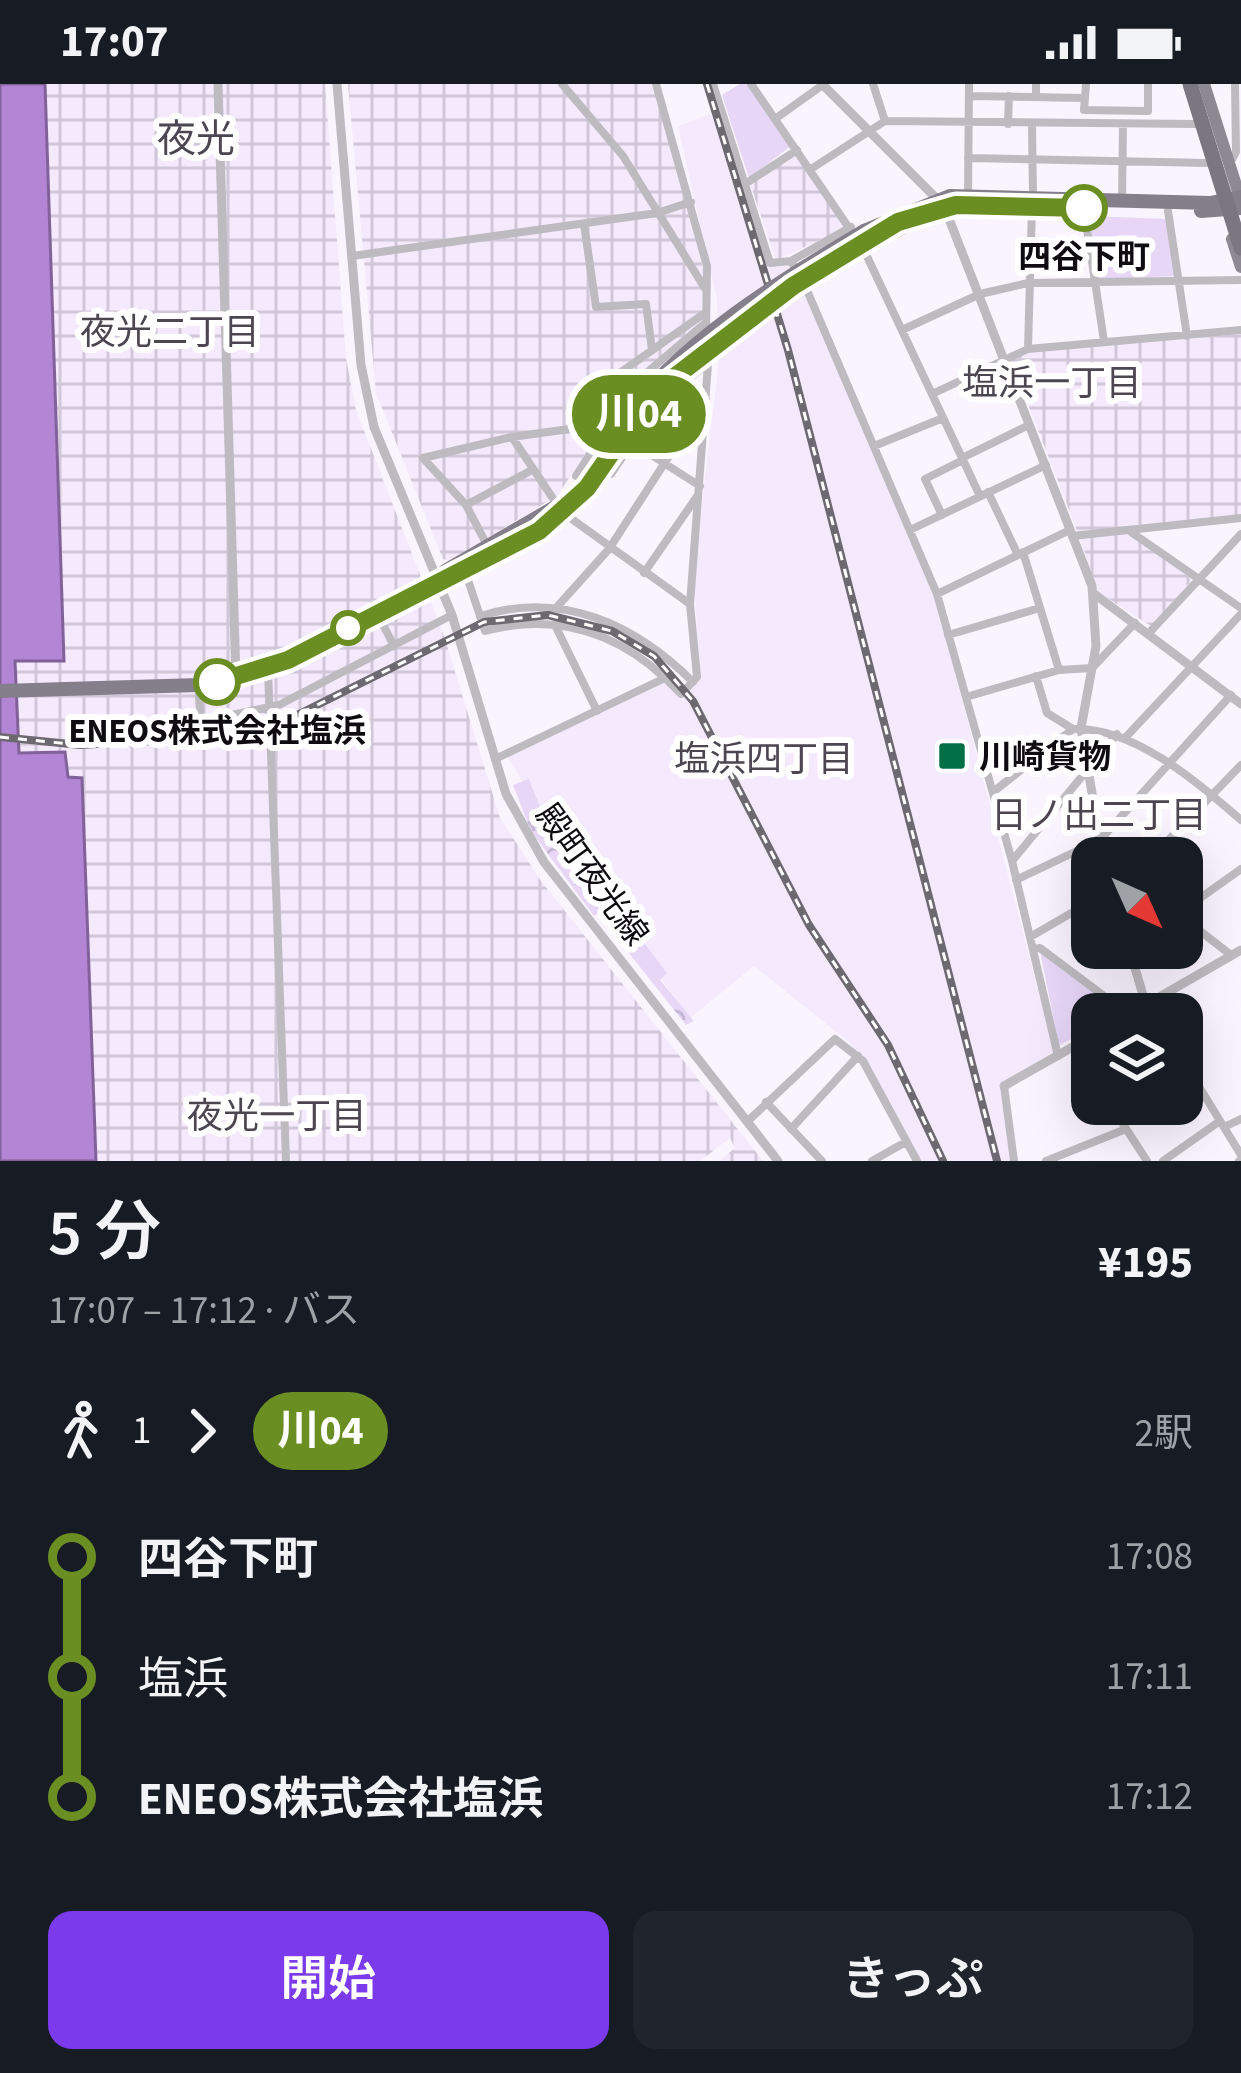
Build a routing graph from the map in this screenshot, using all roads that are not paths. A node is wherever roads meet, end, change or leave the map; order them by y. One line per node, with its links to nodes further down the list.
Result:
1 (218, 84): 119 (street)
2 (337, 84): 52 (street)
3 (562, 84): 47 (street)
4 (656, 84): 41 (street)
5 (713, 84): 37 (street)
6 (751, 84): 20 (street)
7 (823, 84): 20 (street); 29 (street)
8 (873, 84): 21 (street)
9 (969, 84): 15 (street)
10 (1036, 84): 17 (street)
11 (1086, 84): 18 (street)
12 (1148, 84): 19 (street)
13 (1193, 84): 25 (main road); 28 (main road); 48 (highway, bridge); 51 (highway, bridge)
14 (1235, 84): 27 (street)
15 (969, 95): 16 (street); 22 (street)
16 (1010, 96): 17 (street); 23 (street)
17 (1036, 97): 18 (street)
18 (1085, 98): 19 (street)
19 (1120, 110): 26 (street)
20 (775, 118): 30 (street)
21 (885, 121): 22 (street); 29 (street)
22 (969, 123): 23 (street); 31 (street)
23 (1008, 124): 24 (street)
24 (1032, 124): 26 (street); 32 (street)
25 (1195, 124): 26 (street); 34 (main road)
26 (1121, 126): 33 (street)
27 (1236, 126): 28 (street); 35 (street)
28 (1218, 127): 35 (main road)
29 (868, 129): 36 (street); 42 (street)
30 (797, 150): 36 (street); 37 (street)
31 (968, 158): 32 (street); 38 (street)
32 (1033, 160): 33 (street); 43 (street)
33 (1122, 163): 34 (street); 39 (street)
34 (1207, 163): 44 (main road)
35 (1230, 164): 40 (main road)
36 (811, 169): 50 (street)
37 (745, 184): 53 (street)
38 (968, 196): 42 (highway); 43 (highway)
39 (1122, 201): 43 (highway); 44 (highway)
40 (1241, 201): 44 (highway)
41 (691, 202): 47 (street); 59 (street)
42 (941, 202): 43 (highway); 50 (highway); 60 (street)
43 (1033, 203): 45 (highway); 58 (street)
44 (1221, 206): 46 (highway); 54 (main road)
45 (1084, 208): 46 (highway); 57 (street)
46 (1168, 211): 56 (street)
47 (657, 213): 49 (street); 59 (street)
48 (1241, 223)
49 (584, 224): 52 (street); 67 (street)
50 (862, 237): 53 (street); 62 (street); 74 (highway, bridge)
51 (1241, 248)
52 (352, 256): 97 (street, 殿町夜光線)
53 (791, 261): 76 (street)
54 (1241, 267)
55 (1241, 280): 56 (street)
56 (1180, 281): 57 (street); 64 (street)
57 (1095, 282): 58 (street); 65 (street)
58 (1028, 283): 60 (street); 66 (street)
59 (707, 291): 61 (street)
60 (980, 294): 62 (street); 68 (street)
61 (704, 319): 67 (street); 69 (street); 81 (street)
62 (902, 330): 70 (street)
63 (1241, 330): 64 (street)
64 (1187, 335): 65 (street)
65 (1104, 341): 66 (street)
66 (1028, 349): 68 (street)
67 (652, 350): 74 (street)
68 (1007, 359): 70 (street); 73 (street)
69 (709, 362): 71 (street); 74 (street)
70 (932, 394): 72 (street)
71 (707, 398): 78 (street); 82 (street)
72 (943, 418): 76 (street); 77 (street)
73 (1029, 425): 77 (street); 79 (street)
74 (616, 429): 75 (street); 78 (street); 85 (highway); 85 (highway)
75 (512, 437): 80 (street); 84 (street)
76 (874, 446): 88 (street)
77 (962, 459): 83 (street); 86 (street)
78 (665, 464): 82 (street); 93 (street)
79 (1046, 465): 83 (street); 90 (street)
80 (532, 470): 84 (street); 85 (street)
81 (575, 476)
82 (700, 490): 96 (street); 101 (street)
83 (984, 494): 86 (street); 94 (street)
84 (466, 505): 92 (street)
85 (560, 509): 92 (highway); 93 (street); 95 (highway)
86 (942, 515): 88 (street)
87 (1241, 518): 89 (street)
88 (910, 530): 99 (street)
89 (1130, 531): 90 (street); 98 (street)
90 (1071, 533): 94 (street); 100 (street)
91 (1241, 534): 98 (street)
92 (488, 548): 97 (highway)
93 (609, 549): 96 (street); 102 (street)
94 (1021, 553): 99 (street); 103 (street)
95 (465, 571): 97 (highway); 107 (street)
96 (644, 573): 101 (street)
97 (438, 580): 105 (highway); 106 (street, 殿町夜光線)
98 (1199, 580): 104 (street); 110 (street)
99 (937, 593): 111 (street)
100 (1093, 593): 109 (street); 114 (street)
101 (690, 604): 120 (street)
102 (556, 608): 107 (street); 120 (street)
103 (1040, 608): 111 (street); 116 (street)
104 (1241, 611): 113 (street)
105 (376, 613): 112 (street); 115 (highway)
106 (452, 615): 112 (street); 131 (street, 殿町夜光線)
107 (481, 616): 108 (street)
108 (554, 623): 118 (street); 126 (street)
109 (1135, 623): 110 (street); 114 (street)
110 (1149, 633): 113 (street)
111 (948, 635): 124 (street)
112 (394, 646): 125 (street)
113 (1193, 664): 123 (street); 130 (street)
114 (1092, 668): 116 (street); 129 (street)
115 (268, 669): 119 (highway); 125 (street)
116 (1059, 670): 117 (street)
117 (1036, 676): 124 (street); 129 (street)
118 (665, 678): 120 (street); 126 (street)
119 (236, 680): 121 (highway)
120 (693, 682)
121 (198, 686): 122 (highway); 127 (street)
122 (0, 691)
123 (1236, 696): 133 (street)
124 (966, 698): 135 (street)
125 (272, 706): 127 (street); 167 (street)
126 (597, 711): 131 (street)
127 (201, 723): 128 (street)
128 (185, 725)
129 (1077, 729): 130 (street); 134 (street); 135 (street)
130 (1121, 736): 133 (street); 134 (street)
131 (495, 759): 160 (street, 殿町夜光線)
132 (1241, 765): 136 (street)
133 (1166, 766): 136 (street); 139 (street)
134 (1088, 770): 138 (street); 142 (street)
135 (993, 791): 142 (street)
136 (1212, 796): 137 (street); 140 (street)
137 (1241, 820)
138 (1099, 837)
139 (1103, 837)
140 (1172, 837)
141 (1071, 854): 144 (street)
142 (1012, 861): 144 (street)
143 (1241, 869): 145 (street)
144 (1016, 880): 148 (street)
145 (1203, 898)
146 (1071, 913): 148 (street)
147 (1203, 929): 150 (street)
148 (1030, 937): 149 (street)
149 (1033, 949): 151 (street); 155 (street)
150 (1236, 952): 152 (street)
151 (1101, 993)
152 (1174, 993)
153 (1071, 1048): 155 (street)
154 (858, 1056): 158 (street); 163 (street); 165 (street)
155 (1058, 1056): 156 (street)
156 (1004, 1086): 172 (street)
157 (1203, 1093): 161 (street)
158 (766, 1102): 160 (street); 163 (street)
159 (1241, 1119): 161 (street)
160 (749, 1120): 168 (street, 殿町夜光線)
161 (1222, 1124): 166 (street); 175 (street)
162 (1123, 1125): 164 (street)
163 (791, 1129): 169 (street)
164 (1126, 1129): 173 (street); 174 (street)
165 (904, 1142): 170 (street); 171 (street)
166 (1240, 1158)
167 (286, 1161)
168 (778, 1161)
169 (822, 1161)
170 (872, 1161)
171 (917, 1161)
172 (1014, 1161)
173 (1046, 1161)
174 (1148, 1161)
175 (1163, 1161)

